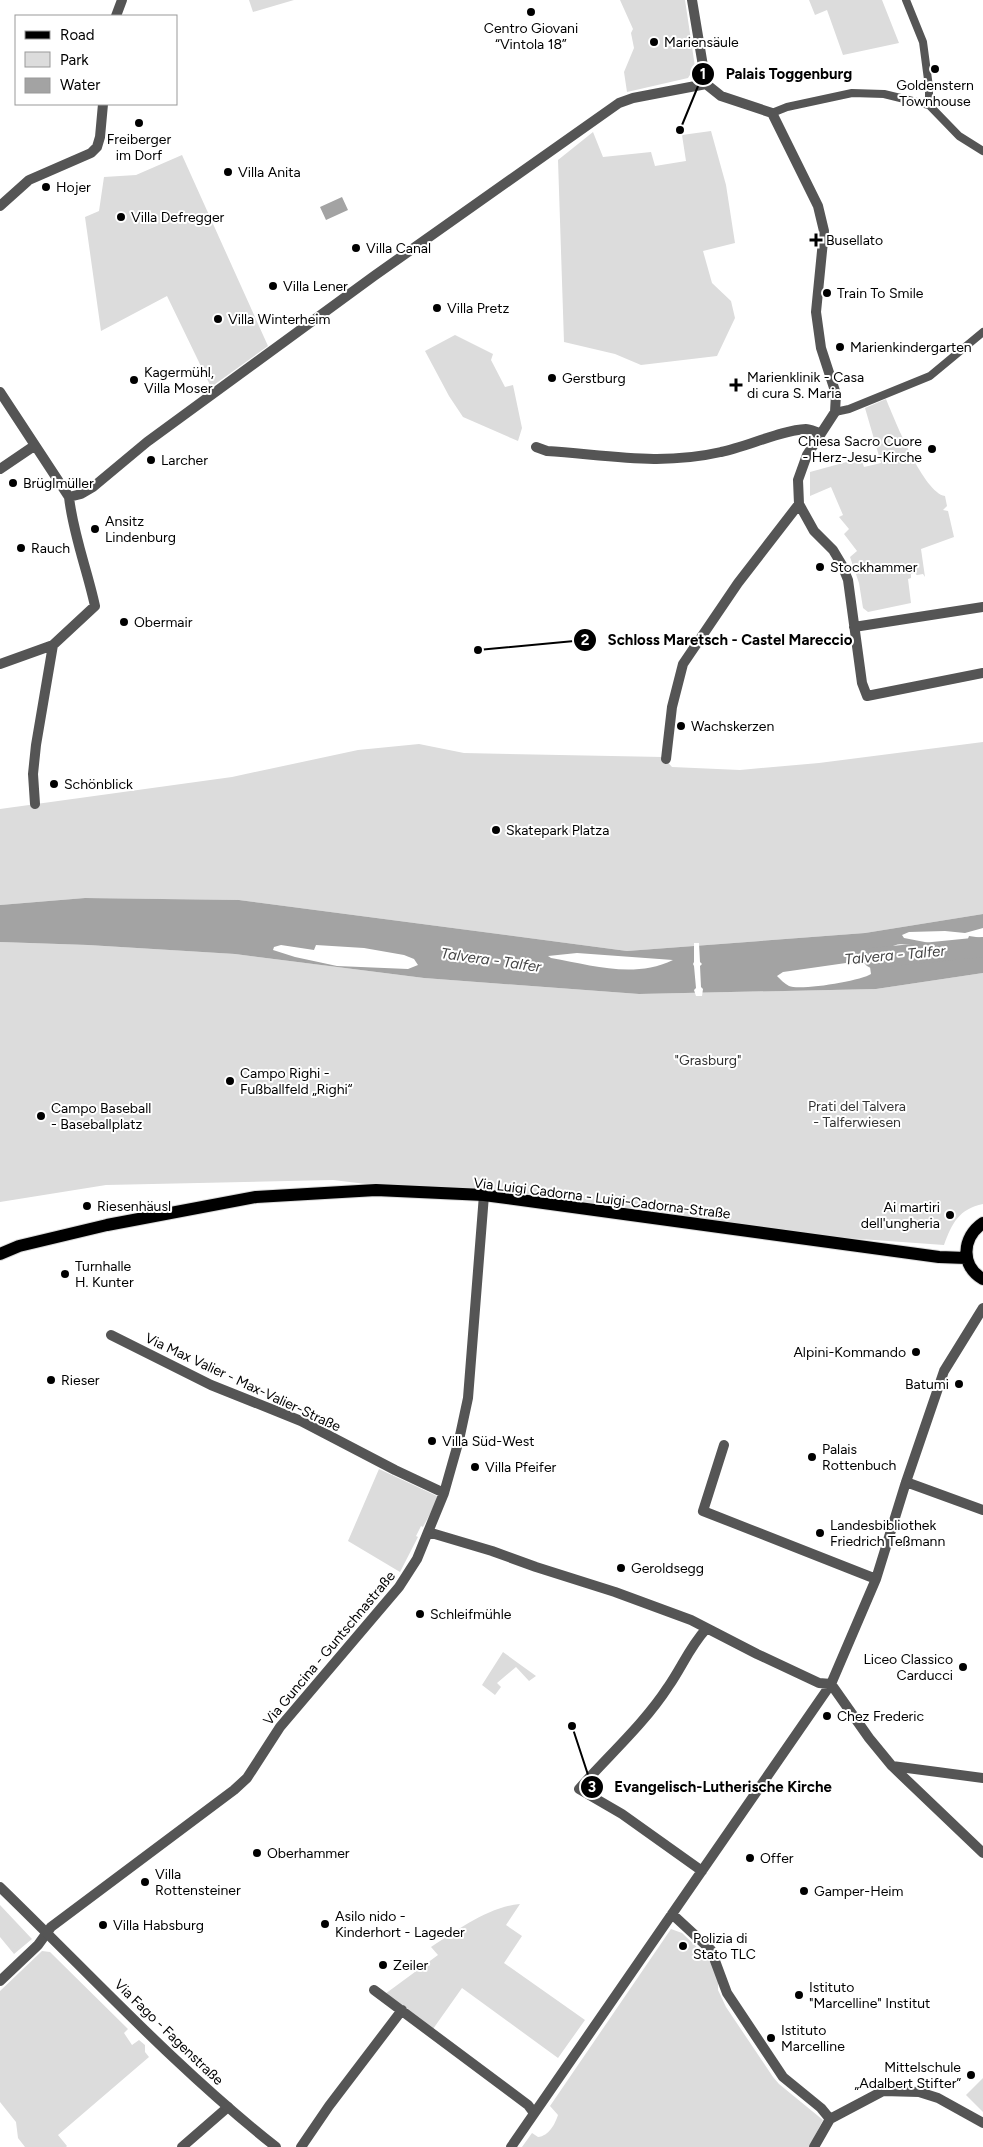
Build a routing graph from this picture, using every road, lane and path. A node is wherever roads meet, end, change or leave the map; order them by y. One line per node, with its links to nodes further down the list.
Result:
1 (122, 0): 4 (street)
2 (692, 0): 5 (street)
3 (906, 0): 7 (street)
4 (116, 15)
5 (706, 84): 8 (street); 18 (street)
6 (103, 105): 10 (street)
7 (929, 105): 8 (street); 9 (street)
8 (772, 113): 13 (street)
9 (983, 151)
10 (0, 206)
11 (983, 332): 13 (street)
12 (0, 392): 15 (street)
13 (835, 412): 14 (street)
14 (820, 433): 16 (street); 19 (street)
15 (34, 446): 17 (street); 18 (street)
16 (536, 447)
17 (0, 469)
18 (69, 497): 22 (street)
19 (799, 504): 21 (street); 25 (street)
20 (983, 607): 21 (street)
21 (854, 628): 24 (street)
22 (53, 645): 23 (street); 26 (street)
23 (0, 664)
24 (983, 672)
25 (666, 758)
26 (35, 804)
27 (484, 1196): 29 (main road, Via Luigi Cadorna - Luigi-Cadorna-Straße); 30 (main road, Via Luigi Cadorna - Luigi-Cadorna-Straße); 36 (street, Via Guncina - Guntschnastraße)
28 (983, 1224): 30 (main road)
29 (0, 1254)
30 (966, 1258): 31 (main road)
31 (983, 1279)
32 (983, 1308): 35 (street)
33 (111, 1334): 36 (street, Via Max Valier - Max-Valier-Straße)
34 (724, 1445): 39 (street)
35 (906, 1482): 37 (street); 39 (street)
36 (444, 1493): 38 (street, Via Guncina - Guntschnastraße)
37 (983, 1510)
38 (428, 1532): 40 (street); 48 (street, Via Guncina - Guntschnastraße)
39 (876, 1578): 41 (street)
40 (706, 1629): 41 (street); 45 (street)
41 (831, 1684): 42 (street); 45 (street)
42 (892, 1766): 43 (street); 44 (street)
43 (983, 1778)
44 (983, 1853)
45 (702, 1870): 47 (street)
46 (0, 1887): 48 (street, Via Fago - Fagenstraße)
47 (672, 1914): 53 (street); 54 (street)
48 (46, 1932): 49 (street); 52 (street, Via Fago - Fagenstraße)
49 (0, 1981)
50 (374, 1990): 51 (street)
51 (402, 2010): 53 (street); 58 (street)
52 (228, 2107): 56 (street); 57 (street, Via Fago - Fagenstraße)
53 (534, 2113): 59 (street)
54 (830, 2119): 55 (street); 60 (street)
55 (983, 2123)
56 (182, 2147)
57 (276, 2147)
58 (301, 2147)
59 (511, 2147)
60 (814, 2147)

